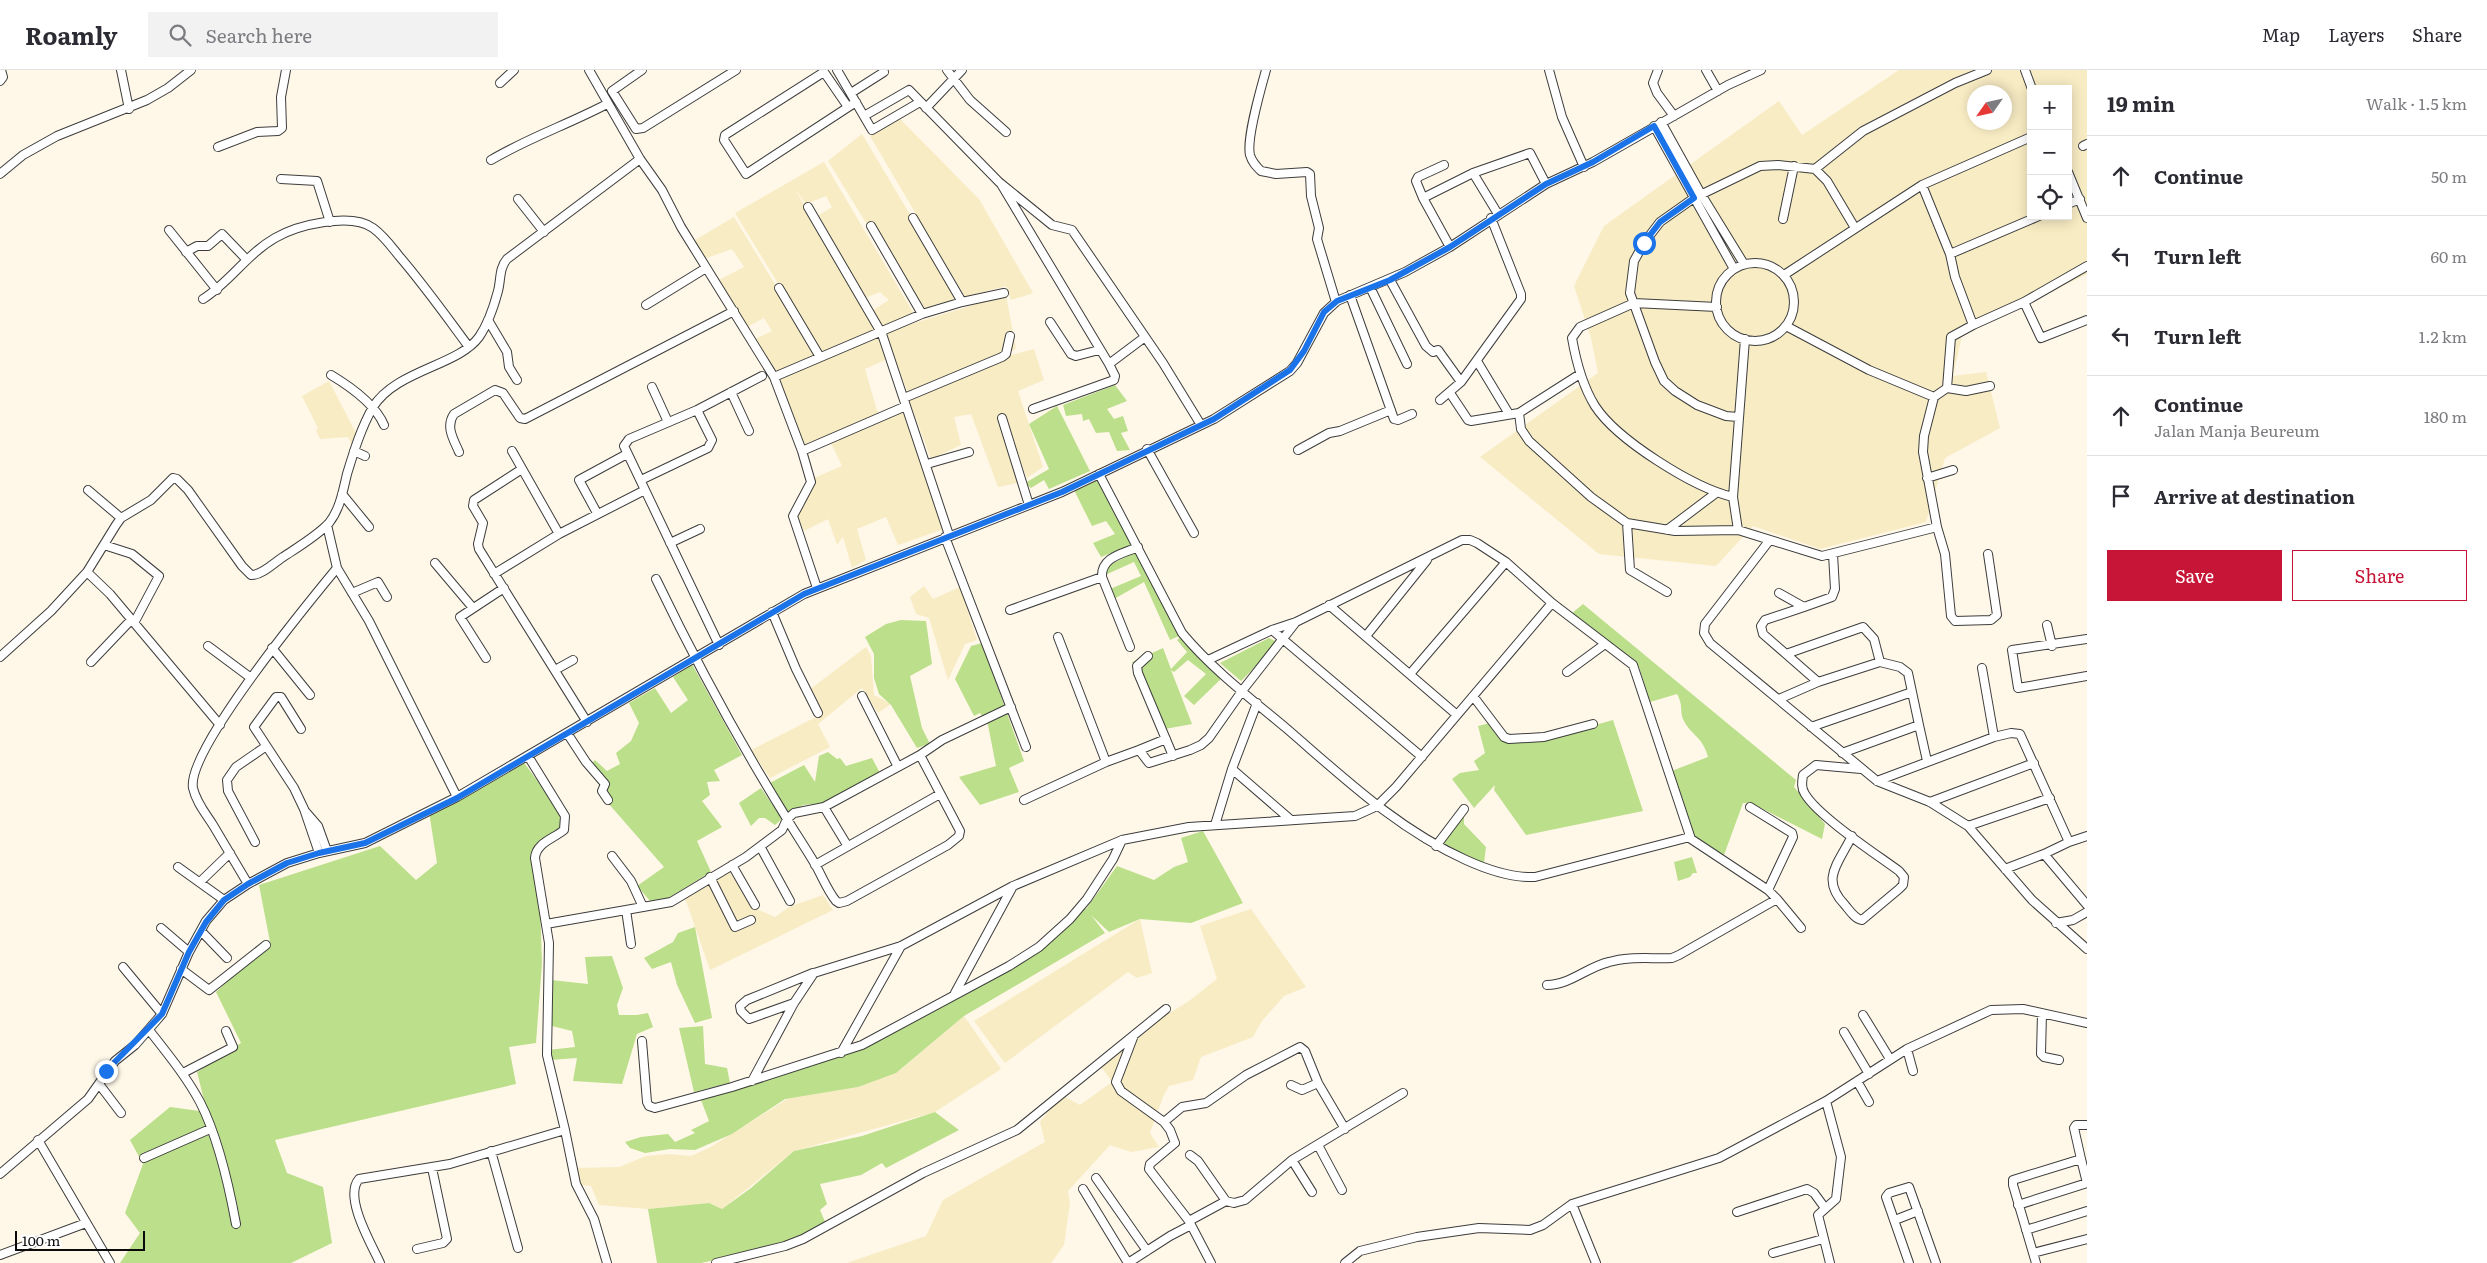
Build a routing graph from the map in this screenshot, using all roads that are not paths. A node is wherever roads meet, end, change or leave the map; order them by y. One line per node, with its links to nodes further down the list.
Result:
1 (1, 70): 21 (street)
2 (121, 70): 33 (street)
3 (191, 70): 33 (street)
4 (286, 70): 39 (street)
5 (514, 70): 22 (street)
6 (589, 70): 27 (street)
7 (642, 70): 25 (street)
8 (736, 70): 25 (street)
9 (837, 70): 26 (street)
10 (947, 70): 20 (street)
11 (962, 70): 20 (street)
12 (1266, 70): 86 (street)
13 (1548, 70): 44 (street)
14 (1658, 70): 35 (street)
15 (1706, 70): 24 (street)
16 (1761, 70): 24 (street)
17 (1987, 70): 45 (street)
18 (2024, 70): 23 (street)
19 (884, 72): 26 (street)
20 (953, 77): 32 (street); 37 (street)
21 (0, 81)
22 (500, 83)
23 (2030, 85)
24 (1718, 90): 35 (street)
25 (612, 91): 27 (street)
26 (852, 94): 28 (street)
27 (603, 96): 30 (street)
28 (856, 102): 31 (street); 34 (street)
29 (920, 102): 32 (street); 34 (street); 34 (street)
30 (607, 104): 40 (street); 41 (street)
31 (848, 107): 31 (street)
32 (926, 108): 50 (street)
33 (129, 109): 47 (street)
34 (864, 116)
35 (1674, 116): 36 (street)
36 (1658, 124): 44 (street); 53 (street)
37 (1006, 132)
38 (2027, 139): 52 (street)
39 (218, 147)
40 (640, 159): 68 (street); 75 (street)
41 (491, 160)
42 (1444, 165): 54 (street)
43 (1794, 166): 45 (street); 53 (street); 62 (street)
44 (1584, 167): 51 (street)
45 (1815, 169): 66 (street)
46 (1473, 173): 51 (street); 54 (street); 59 (street)
47 (0, 174)
48 (2069, 175): 56 (street)
49 (281, 179): 64 (street)
50 (999, 182): 100 (street); 103 (street)
51 (1546, 184): 59 (street)
52 (1922, 184): 66 (street); 71 (street)
53 (1697, 196): 73 (street); 76 (street); 88 (street)
54 (1423, 198): 69 (street)
55 (518, 199): 68 (street)
56 (2080, 199): 57 (street); 61 (street)
57 (2072, 202)
58 (808, 207): 98 (street)
59 (1495, 216): 69 (street); 105 (street)
60 (913, 218): 85 (street)
61 (2087, 218)
62 (1783, 219)
63 (2030, 220): 71 (street)
64 (330, 222): 72 (street); 102 (street)
65 (871, 226): 92 (street)
66 (1855, 228): 77 (street)
67 (169, 230): 70 (street)
68 (544, 232): 93 (street)
69 (1450, 247): 78 (street)
70 (186, 252): 72 (street); 81 (street)
71 (1950, 254): 96 (street)
72 (247, 260): 81 (street)
73 (1744, 264): 76 (street); 77 (street)
74 (2087, 266): 87 (street)
75 (706, 268): 89 (street); 91 (street)
76 (1734, 268): 90 (street)
77 (1784, 275): 97 (street)
78 (1390, 280): 79 (street); 113 (street)
79 (1370, 287): 83 (street); 107 (street)
80 (780, 288): 104 (street)
81 (217, 290): 84 (street)
82 (1004, 294): 85 (street)
83 (1350, 295): 86 (street); 125 (street)
84 (202, 299)
85 (962, 302): 92 (street)
86 (1336, 302): 132 (street)
87 (2024, 302): 94 (street); 96 (street)
88 (1634, 303): 90 (street); 108 (street); 129 (street)
89 (646, 305)
90 (1717, 307): 101 (street)
91 (734, 311): 111 (street); 140 (street)
92 (922, 314): 98 (street)
93 (488, 320): 102 (street); 112 (street)
94 (2087, 320)
95 (1050, 322): 103 (street)
96 (1973, 325): 116 (street)
97 (1786, 326): 101 (street); 119 (street)
98 (880, 331): 104 (street); 121 (street)
99 (1010, 336): 121 (street)
100 (1146, 337): 106 (street); 132 (street)
101 (1745, 339): 129 (street)
102 (469, 347): 122 (street)
103 (1099, 350): 106 (street)
104 (820, 357): 111 (street)
105 (1477, 361): 113 (street); 128 (street)
106 (1109, 364): 123 (street)
107 (1407, 364)
108 (1580, 374): 126 (street); 152 (street)
109 (331, 375): 122 (street)
110 (762, 376): 117 (street)
111 (774, 377): 139 (street)
112 (517, 380)
113 (1461, 382): 118 (street)
114 (1990, 386): 116 (street)
115 (652, 387): 131 (street)
116 (1947, 388): 119 (street)
117 (731, 392): 124 (street); 134 (street)
118 (1450, 393): 120 (street); 128 (street)
119 (1934, 397): 148 (street)
120 (1440, 400)
121 (905, 402): 139 (street); 144 (street)
122 (373, 408): 133 (street); 137 (street)
123 (1033, 409)
124 (697, 410): 131 (street); 149 (street)
125 (1391, 410): 127 (street); 136 (street)
126 (1519, 413): 128 (street); 158 (street)
127 (1412, 414)
128 (1509, 414)
129 (1738, 417): 154 (street)
130 (1002, 418): 155 (street)
131 (668, 422): 142 (street)
132 (1201, 425): 135 (street)
133 (384, 426)
134 (749, 431)
135 (1147, 449): 147 (street); 165 (street)
136 (1298, 450)
137 (354, 451): 143 (street); 153 (street)
138 (512, 451): 145 (street)
139 (802, 451): 183 (street)
140 (459, 452)
141 (969, 452): 144 (street)
142 (627, 454): 149 (street); 156 (street)
143 (365, 456)
144 (927, 464): 167 (street)
145 (522, 469): 166 (street); 179 (street)
146 (1952, 470): 148 (street)
147 (1099, 474): 155 (street); 171 (street)
148 (1927, 478): 161 (street)
149 (641, 480): 151 (street)
150 (88, 490): 157 (street)
151 (645, 490): 156 (street); 169 (street)
152 (1716, 493): 154 (street); 163 (street)
153 (342, 494): 159 (street); 160 (street)
154 (1733, 497): 164 (street)
155 (1029, 505): 167 (street)
156 (597, 513): 166 (street)
157 (121, 518): 159 (street); 170 (street)
158 (1627, 523): 163 (street); 184 (street)
159 (327, 524): 177 (street)
160 (369, 527)
161 (1937, 527): 172 (street); 173 (street)
162 (700, 529): 169 (street)
163 (1668, 530): 164 (street)
164 (1738, 530): 168 (street)
165 (1194, 533)
166 (559, 534): 179 (street)
167 (947, 536): 183 (street); 231 (street)
168 (1769, 541): 172 (street); 229 (street)
169 (670, 543): 203 (street)
170 (104, 545): 178 (street); 194 (street)
171 (1138, 547): 180 (street); 214 (street)
172 (1833, 554): 190 (street)
173 (1988, 554)
174 (1428, 558): 175 (street); 189 (street); 198 (street)
175 (1506, 562): 188 (street); 220 (street)
176 (435, 563): 191 (street)
177 (337, 568): 185 (street); 207 (street)
178 (87, 572): 194 (street); 210 (street)
179 (494, 574): 182 (street)
180 (1102, 577): 192 (street); 206 (street)
181 (656, 579): 212 (street)
182 (504, 588): 191 (street); 218 (street)
183 (816, 588): 193 (street)
184 (1667, 592)
185 (352, 593): 187 (street); 259 (street)
186 (1779, 593): 190 (street)
187 (387, 597)
188 (1552, 602): 202 (street); 228 (street)
189 (1329, 605): 195 (street); 198 (street)
190 (1804, 607): 208 (street)
191 (473, 608): 211 (street)
192 (1010, 610)
193 (772, 612): 203 (street); 232 (street)
194 (132, 621): 215 (street); 237 (street)
195 (1296, 622): 197 (street); 201 (street)
196 (2047, 624): 205 (street)
197 (1272, 630): 201 (street); 214 (street)
198 (1366, 636): 220 (street)
199 (1058, 637): 252 (street)
200 (2087, 639): 205 (street)
201 (1284, 640): 224 (street); 250 (street)
202 (1605, 644): 219 (street); 275 (street)
203 (720, 645): 212 (street)
204 (208, 646): 222 (street)
205 (2052, 646): 221 (street)
206 (1130, 647)
207 (272, 648): 222 (street); 226 (street)
208 (1786, 654): 216 (street); 223 (street)
209 (1148, 656): 242 (street)
210 (0, 657)
211 (486, 658)
212 (694, 659): 234 (street); 269 (street)
213 (573, 660): 218 (street)
214 (1208, 660): 224 (street)
215 (92, 662)
216 (1880, 662): 223 (street); 225 (street)
217 (1982, 668): 241 (street)
218 (555, 670): 234 (street)
219 (1567, 672)
220 (1410, 674): 233 (street)
221 (2087, 676)
222 (251, 678): 237 (street)
223 (1818, 682): 229 (street)
224 (1242, 691): 230 (street); 249 (street)
225 (1912, 692): 236 (street); 238 (street)
226 (310, 695)
227 (862, 696): 254 (street)
228 (1473, 696): 233 (street); 235 (street)
229 (1779, 699): 238 (street)
230 (1257, 703): 255 (street); 264 (street)
231 (1011, 707): 244 (street); 247 (street)
232 (818, 713)
233 (1457, 715): 250 (street)
234 (587, 722): 240 (street)
235 (1593, 724)
236 (1919, 724): 246 (street); 251 (street)
237 (220, 725): 283 (street)
238 (1811, 726): 246 (street)
239 (301, 729): 243 (street)
240 (567, 733): 248 (street); 261 (street)
241 (1994, 737): 251 (street); 253 (street)
242 (1166, 739): 245 (street); 249 (street)
243 (265, 747): 268 (street); 277 (street)
244 (1026, 747)
245 (1139, 750): 249 (street); 252 (street)
246 (1842, 753): 256 (street)
247 (920, 755): 254 (street); 258 (street)
248 (528, 756): 259 (street); 305 (street)
249 (1173, 756)
250 (1422, 757): 264 (street)
251 (1927, 761): 257 (street)
252 (1106, 762): 262 (street)
253 (2034, 763): 260 (street); 263 (street)
254 (898, 767): 265 (street)
255 (1232, 769): 270 (street); 271 (street)
256 (1863, 769): 257 (street); 273 (street)
257 (1877, 781): 263 (street)
258 (940, 794): 279 (street); 287 (street)
259 (457, 798): 282 (street)
260 (2050, 798): 272 (street); 278 (street)
261 (608, 800)
262 (1024, 800)
263 (1930, 802): 272 (street)
264 (1377, 806): 270 (street); 280 (street)
265 (824, 807): 269 (street); 279 (street)
266 (1750, 807): 295 (street)
267 (1464, 808): 280 (street)
268 (304, 810): 282 (street); 284 (street)
269 (785, 817): 281 (street); 287 (street)
270 (1292, 820): 271 (street)
271 (1215, 825): 276 (street)
272 (1968, 826): 290 (street)
273 (1852, 836): 273 (street)
274 (2087, 836): 278 (street)
275 (1690, 837): 280 (street); 295 (street)
276 (1122, 840): 294 (street); 320 (street)
277 (255, 842)
278 (2069, 842): 285 (street)
279 (847, 845): 287 (street)
280 (1436, 846)
281 (761, 848): 288 (street); 298 (street)
282 (328, 851): 284 (street)
283 (230, 853): 292 (street); 293 (street)
284 (319, 853): 293 (street)
285 (2044, 854): 290 (street); 300 (street)
286 (612, 856): 301 (street)
287 (815, 864)
288 (732, 865): 291 (street); 299 (street)
289 (178, 867): 292 (street)
290 (2004, 869): 306 (street)
291 (710, 877): 301 (street); 304 (street)
292 (200, 882): 297 (street)
293 (248, 884): 297 (street)
294 (1013, 886): 312 (street); 320 (street)
295 (1768, 890): 296 (street)
296 (1777, 899): 308 (street); 319 (street)
297 (224, 900): 309 (street)
298 (790, 901)
299 (755, 905)
300 (2087, 905)
301 (643, 907): 302 (street)
302 (626, 910): 305 (street); 310 (street)
303 (2087, 912): 306 (street)
304 (751, 920)
305 (546, 924): 352 (street)
306 (2056, 924): 313 (street)
307 (161, 928): 314 (street)
308 (1802, 928)
309 (201, 931): 314 (street); 315 (street)
310 (631, 944)
311 (266, 945): 317 (street)
312 (902, 946): 318 (street); 333 (street)
313 (2087, 950)
314 (189, 952): 317 (street)
315 (228, 958)
316 (123, 967): 324 (street)
317 (181, 969): 324 (street)
318 (814, 973): 321 (street); 321 (street)
319 (1547, 985)
320 (955, 993): 333 (street)
321 (794, 1003): 339 (street)
322 (1166, 1009): 330 (street)
323 (2042, 1013): 326 (street); 332 (street); 335 (street)
324 (162, 1014): 327 (street)
325 (1863, 1016): 334 (street)
326 (2087, 1023)
327 (149, 1030): 337 (street); 341 (street)
328 (226, 1031): 337 (street)
329 (1844, 1032): 338 (street)
330 (1135, 1033): 348 (street); 389 (street)
331 (642, 1041): 339 (street)
332 (1907, 1049): 334 (street); 336 (street)
333 (841, 1053): 339 (street)
334 (1890, 1059): 338 (street)
335 (2060, 1060)
336 (1913, 1071)
337 (183, 1073): 350 (street)
338 (1869, 1074): 340 (street)
339 (752, 1081)
340 (1857, 1081): 345 (street); 346 (street)
341 (99, 1084): 347 (street); 353 (street)
342 (1318, 1084): 343 (street); 348 (street); 351 (street)
343 (1291, 1085)
344 (1403, 1093): 351 (street)
345 (1826, 1101): 367 (street); 369 (street)
346 (1869, 1102)
347 (121, 1113)
348 (1164, 1122): 375 (street)
349 (2087, 1125): 358 (street)
350 (210, 1129): 357 (street); 376 (street)
351 (1345, 1129): 354 (street)
352 (566, 1130): 355 (street); 388 (street)
353 (38, 1140): 361 (street); 374 (street)
354 (1318, 1145): 359 (street); 364 (street)
355 (491, 1151): 360 (street); 380 (street)
356 (1190, 1155): 366 (street)
357 (144, 1158)
358 (2080, 1159): 368 (street); 368 (street)
359 (1292, 1160): 365 (street); 366 (street)
360 (432, 1168): 381 (street); 386 (street)
361 (0, 1174)
362 (1096, 1178): 382 (street)
363 (1083, 1189): 390 (street)
364 (1342, 1190)
365 (1312, 1192)
366 (1226, 1201): 375 (street)
367 (1572, 1204): 392 (street); 393 (street)
368 (2018, 1205): 377 (street)
369 (1825, 1208): 372 (street); 378 (street)
370 (1918, 1211): 373 (street); 373 (street); 396 (street)
371 (2087, 1211): 377 (street)
372 (1737, 1212)
373 (1895, 1220): 395 (street)
374 (86, 1223): 385 (street); 387 (street)
375 (1190, 1223): 382 (street); 391 (street)
376 (236, 1224)
377 (2026, 1230): 384 (street)
378 (1823, 1239): 383 (street); 394 (street)
379 (2087, 1239): 384 (street)
380 (518, 1248)
381 (417, 1249)
382 (1146, 1251): 390 (street)
383 (1773, 1253)
384 (2033, 1253): 397 (street)
385 (0, 1255)
386 (378, 1262)
387 (110, 1263)
388 (607, 1263)
389 (716, 1263)
390 (1128, 1263)
391 (1211, 1263)
392 (1345, 1263)
393 (1596, 1263)
394 (1830, 1263)
395 (1909, 1263)
396 (1936, 1263)
397 (2036, 1263)

